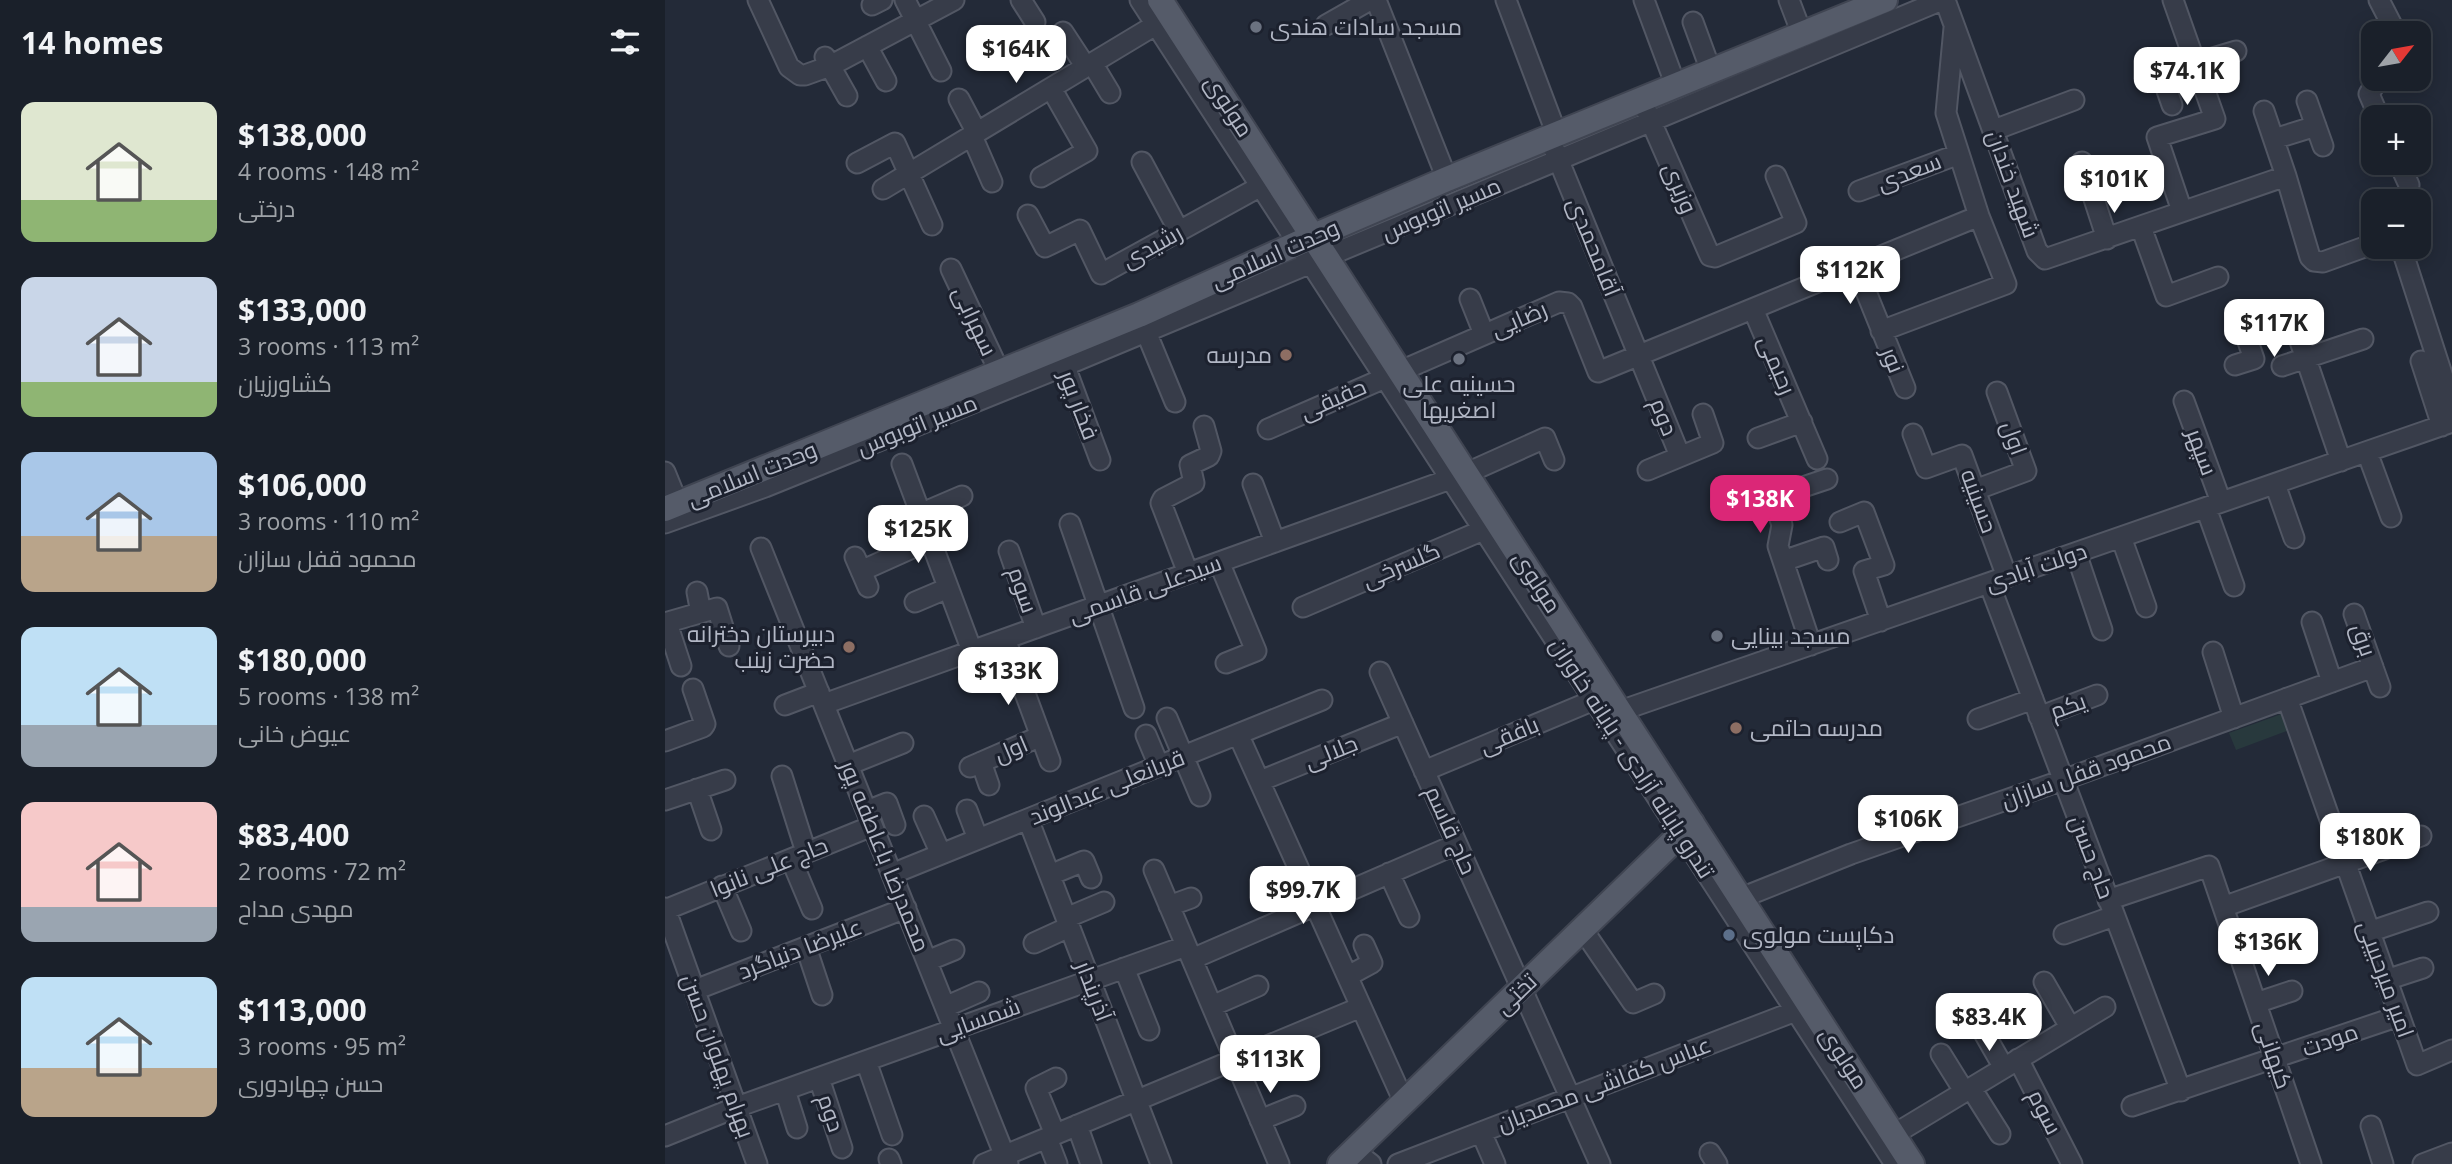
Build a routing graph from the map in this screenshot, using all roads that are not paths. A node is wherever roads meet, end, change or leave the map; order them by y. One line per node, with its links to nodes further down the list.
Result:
1 (758, 0): 26 (street)
2 (905, 0): 16 (street)
3 (954, 0): 16 (street)
4 (1021, 0): 18 (street)
5 (1140, 0): 15 (street)
6 (1370, 0): 21 (street)
7 (1376, 0): 57 (street)
8 (1506, 0): 46 (street, آقامحمدی)
9 (1644, 0): 32 (street)
10 (1789, 0): 23 (street)
11 (1885, 0): 23 (main road, وحدت اسلامی)
12 (1944, 0): 20 (street, شهید خندان); 40 (street)
13 (2173, 0): 28 (street)
14 (2379, 0): 17 (street)
15 (1162, 13): 27 (street); 59 (main road, مولوی)
16 (915, 21): 24 (street); 29 (street)
17 (2390, 21)
18 (1035, 22)
19 (1693, 22): 30 (street)
20 (1955, 24): 43 (street, شهید خندان); 48 (street)
21 (1326, 25)
22 (1063, 32): 27 (street)
23 (1802, 34): 30 (main road, وحدت اسلامی)
24 (867, 46): 26 (street); 31 (street)
25 (2236, 51): 28 (street)
26 (828, 61): 35 (street)
27 (1089, 65): 33 (street); 34 (street)
28 (2197, 65): 39 (street); 63 (street)
29 (941, 71)
30 (1711, 71): 32 (main road, وحدت اسلامی)
31 (886, 81)
32 (1676, 86): 40 (main road, وحدت اسلامی)
33 (1051, 88): 44 (street); 56 (street)
34 (1109, 93)
35 (847, 96)
36 (959, 99): 44 (street)
37 (2074, 100): 43 (street)
38 (2307, 101): 42 (street)
39 (2172, 105)
40 (1646, 111): 46 (main road, وحدت اسلامی); 54 (street, وزیری)
41 (2264, 111): 45 (street)
42 (2316, 126): 45 (street); 47 (street)
43 (1994, 130): 69 (street, شهید خندان)
44 (974, 134): 52 (street); 58 (street)
45 (2274, 139): 55 (street)
46 (1555, 145): 57 (main road, وحدت اسلامی); 71 (street, مسیر اتوبوس); 82 (street, آقامحمدی)
47 (2323, 146)
48 (1959, 154): 62 (street, سعدی); 65 (street)
49 (1142, 162): 68 (street)
50 (2082, 162): 69 (street)
51 (857, 163): 52 (street)
52 (908, 175): 61 (street); 66 (street)
53 (2404, 175): 60 (street)
54 (1776, 176)
55 (2286, 176): 63 (street, شهید خندان); 70 (street)
56 (1041, 177)
57 (1447, 180): 71 (main road, وحدت اسلامی)
58 (992, 182)
59 (1268, 182): 68 (street, رشیدی); 71 (main road, مولوی)
60 (2409, 185)
61 (883, 189)
62 (1859, 191)
63 (2182, 211): 67 (street, شهید خندان)
64 (1028, 215): 68 (street, رشیدی)
65 (1979, 216): 73 (street); 79 (street)
66 (932, 225)
67 (2141, 228): 69 (street, شهید خندان); 75 (street)
68 (1179, 231)
69 (2107, 239)
70 (2361, 248)
71 (1313, 249): 78 (main road, وحدت اسلامی); 89 (main road, مولوی)
72 (2405, 259): 94 (street)
73 (1856, 267): 77 (street); 79 (street, نور)
74 (951, 269): 88 (street, سهرابی)
75 (2218, 277)
76 (1470, 299): 80 (street)
77 (1753, 309): 82 (street); 96 (street, رحیمی)
78 (1143, 323): 83 (main road, وحدت اسلامی); 93 (street)
79 (1881, 331): 90 (street, نور)
80 (1484, 334): 82 (street, رضایی); 89 (street, رضایی)
81 (2363, 339): 84 (street)
82 (1639, 356): 103 (street, دوم)
83 (1061, 357): 88 (main road, وحدت اسلامی); 105 (street, فخار پور); 118 (street, مسیر اتوبوس)
84 (2306, 358): 86 (street); 87 (street); 107 (street)
85 (2421, 361): 97 (street)
86 (2235, 365)
87 (2282, 366)
88 (1000, 373): 118 (main road, وحدت اسلامی)
89 (1391, 373): 99 (street, حقیقی); 111 (main road, مولوی)
90 (1905, 388)
91 (1997, 393): 115 (street, اول)
92 (2184, 401): 117 (street, سپهر)
93 (1175, 402)
94 (2452, 405)
95 (1703, 414): 103 (street, دوم)
96 (1802, 422): 101 (street, رحیمی); 104 (street, رحیمی)
97 (2447, 424): 102 (street, دولت آبادی)
98 (1203, 426): 135 (street)
99 (1268, 429)
100 (1913, 434): 115 (street, حسینیه)
101 (1758, 438)
102 (2367, 452): 107 (street, دولت آبادی); 120 (street)
103 (1680, 456): 109 (street)
104 (1817, 459)
105 (1100, 460)
106 (1554, 460): 111 (street, سیدعلی قاسمی)
107 (2341, 461): 114 (street, دولت آبادی)
108 (902, 464): 119 (street)
109 (1648, 470)
110 (665, 472): 118 (street)
111 (1459, 476): 123 (main road, مولوی); 127 (street, سیدعلی قاسمی)
112 (1827, 479): 132 (street)
113 (1253, 484): 127 (street)
114 (2275, 484): 117 (street, دولت آبادی); 125 (street)
115 (1975, 490): 136 (street, حسینیه)
116 (962, 496): 119 (street)
117 (2213, 505): 124 (street, دولت آبادی); 137 (street, سپهر)
118 (669, 512)
119 (920, 514): 126 (street)
120 (2391, 517)
121 (1840, 522): 146 (street)
122 (1070, 524): 141 (street)
123 (1491, 527): 142 (street, گلسرخی); 167 (street, تندرو پایانه آزادی - پایانه خاوران); 171 (main road, مولوی)
124 (2121, 537): 130 (street, دولت آبادی); 143 (street)
125 (2294, 538)
126 (930, 540): 134 (street); 138 (street)
127 (1275, 542): 133 (street, سیدعلی قاسمی)
128 (761, 548): 164 (street, محمدرضا باعاطفه پور)
129 (1009, 551): 149 (street, سوم)
130 (2076, 553): 136 (street, دولت آبادی); 150 (street)
131 (1828, 560): 132 (street)
132 (1783, 561): 152 (street)
133 (1219, 562): 135 (street, سیدعلی قاسمی); 156 (street)
134 (861, 572)
135 (1188, 573): 141 (street, سیدعلی قاسمی)
136 (1998, 580): 146 (street, دولت آبادی); 170 (street, حاج حسن)
137 (2234, 586)
138 (948, 588): 140 (street); 154 (street)
139 (697, 592): 144 (street)
140 (915, 602)
141 (1098, 606): 149 (street, سیدعلی قاسمی); 169 (street)
142 (1303, 607)
143 (2146, 607)
144 (701, 613): 148 (street); 153 (street)
145 (2354, 614): 158 (street, برق)
146 (1881, 621): 152 (street, دولت آبادی)
147 (2312, 622): 160 (street)
148 (666, 623): 157 (street)
149 (1036, 628): 151 (street, سیدعلی قاسمی)
150 (2102, 630)
151 (1005, 639): 154 (street, سیدعلی قاسمی); 178 (street)
152 (1811, 645): 171 (street, دولت آبادی)
153 (729, 646)
154 (972, 651): 164 (street, سیدعلی قاسمی)
155 (2213, 652): 173 (street)
156 (1226, 663)
157 (681, 666)
158 (2373, 667): 160 (street, محمود قفل سازان); 161 (street)
159 (1380, 672): 175 (street, حاج قاسم)
160 (2332, 682): 165 (street, محمود قفل سازان)
161 (2380, 687)
162 (693, 689): 179 (street)
163 (2097, 695): 170 (street, یکم)
164 (821, 698): 168 (street); 183 (street, محمدرضا باعاطفه پور)
165 (2287, 698): 173 (street, محمود قفل سازان); 206 (street, امیر میرحبیبی)
166 (1322, 700): 177 (street, قربانعلی عبدالوند)
167 (1594, 700): 185 (street, بافقی); 199 (street, تندرو پایانه آزادی - پایانه خاوران)
168 (785, 705)
169 (1134, 708)
170 (2036, 708): 174 (street, یکم); 188 (street, حاج حسن)
171 (1620, 711): 199 (main road, مولوی)
172 (1167, 718): 181 (street)
173 (2234, 718): 188 (street, محمود قفل سازان)
174 (1978, 719)
175 (1403, 723): 185 (street, حاج قاسم); 189 (street, جلالی)
176 (1146, 734): 184 (street)
177 (1238, 734): 181 (street, قربانعلی عبدالوند); 189 (street)
178 (1041, 736): 182 (street); 190 (street, اول)
179 (665, 741)
180 (902, 743): 183 (street)
181 (1183, 756): 184 (street, قربانعلی عبدالوند); 192 (street)
182 (1050, 761)
183 (848, 765): 196 (street, محمدرضا باعاطفه پور)
184 (1159, 766): 197 (street, قربانعلی عبدالوند)
185 (1424, 771): 203 (street, حاج قاسم)
186 (782, 776): 205 (street)
187 (725, 780): 191 (street)
188 (2063, 780): 214 (street, محمود قفل سازان); 220 (street, حاج حسن)
189 (1259, 781): 216 (street)
190 (989, 785)
191 (697, 789): 193 (street); 200 (street)
192 (1200, 796)
193 (665, 800)
194 (967, 810): 202 (street)
195 (924, 816): 204 (street)
196 (870, 818): 198 (street); 205 (street, حاج علی نانوا); 209 (street, محمدرضا باعاطفه پور)
197 (1028, 818): 202 (street, قربانعلی عبدالوند); 210 (street, آذرپندار)
198 (895, 825)
199 (1687, 829): 214 (main road, مولوی); 226 (main road, تختی); 254 (street, تندرو پایانه آزادی - پایانه خاوران)
200 (712, 830)
201 (2421, 836): 206 (street)
202 (978, 839): 204 (street, قربانعلی عبدالوند)
203 (1457, 844): 208 (street, شمسایی); 243 (street, حاج قاسم)
204 (941, 854): 209 (street, قربانعلی عبدالوند)
205 (798, 855): 212 (street, حاج علی نانوا); 222 (street)
206 (2344, 862): 218 (street); 228 (street, امیر میرحبیبی)
207 (1154, 870): 217 (street)
208 (1389, 873): 216 (street, شمسایی); 224 (street)
209 (892, 874): 219 (street, محمدرضا باعاطفه پور)
210 (1050, 875): 211 (street); 225 (street, آذرپندار)
211 (1091, 878)
212 (722, 886): 221 (street, حاج علی نانوا); 227 (street)
213 (1191, 898): 217 (street)
214 (1741, 898): 254 (main road, مولوی)
215 (1104, 902): 225 (street)
216 (1315, 905): 234 (street, شمسایی); 238 (street)
217 (1169, 906): 234 (street)
218 (2223, 907): 220 (street, کیهانی); 249 (street, کیهانی)
219 (906, 908): 232 (street, علیرضا دنیاگرد); 235 (street, محمدرضا باعاطفه پور)
220 (2111, 908): 229 (street); 270 (street, حاج حسن)
221 (665, 909): 244 (street, بهرام پهلوان حسن)
222 (812, 909)
223 (2428, 912): 228 (street)
224 (1409, 917)
225 (1068, 923): 230 (street); 240 (street, آذرپندار)
226 (1583, 930): 243 (main road, تختی); 247 (street)
227 (741, 931)
228 (2369, 932): 239 (street, امیر میرحبیبی)
229 (2064, 934)
230 (1034, 943)
231 (1364, 945): 238 (street)
232 (806, 947): 244 (street, علیرضا دنیاگرد); 248 (street)
233 (954, 950): 235 (street)
234 (1189, 952): 236 (street, شمسایی); 250 (street)
235 (927, 961): 251 (street, محمدرضا باعاطفه پور)
236 (1124, 968): 240 (street, شمسایی); 259 (street)
237 (2423, 968): 239 (street)
238 (1347, 976): 252 (street)
239 (2386, 979): 255 (street, امیر میرحبیبی)
240 (1090, 980): 258 (street, شمسایی); 272 (street, آذرپندار)
241 (2044, 982): 257 (street)
242 (1258, 986): 250 (street)
243 (1522, 988): 271 (street, حاج قاسم); 273 (main road, تختی)
244 (695, 990): 275 (street, بهرام پهلوان حسن)
245 (2292, 991): 249 (street)
246 (979, 992): 251 (street)
247 (1654, 994)
248 (823, 995)
249 (2256, 1003): 263 (street, کیهانی)
250 (1212, 1006): 262 (street)
251 (945, 1007): 258 (street, محمدرضا باعاطفه پور)
252 (1361, 1007): 262 (street); 273 (street)
253 (2105, 1007): 257 (street)
254 (1803, 1008): 271 (street, عباس کفاشی محمدیان); 284 (main road, مولوی); 300 (street, تندرو پایانه آزادی - پایانه خاوران)
255 (2399, 1016): 260 (street, امیر میرحبیبی); 263 (street, مودت)
256 (1980, 1026): 265 (street)
257 (2070, 1027): 265 (street)
258 (954, 1029): 264 (street, شمسایی); 290 (street, محمدرضا باعاطفه پور)
259 (1149, 1030)
260 (2452, 1050)
261 (1941, 1054): 268 (street)
262 (1234, 1059): 272 (street); 277 (street)
263 (2275, 1059): 270 (street, مودت); 303 (street, کیهانی)
264 (866, 1061): 266 (street, شمسایی); 283 (street)
265 (2011, 1063): 268 (street); 302 (street, سوم)
266 (819, 1078): 269 (street, شمسایی); 287 (street, دوم)
267 (1056, 1078): 286 (street)
268 (1968, 1089): 282 (street); 284 (street)
269 (785, 1090): 275 (street, شمسایی); 280 (street)
270 (2181, 1091): 276 (street, مودت)
271 (1571, 1097): 281 (street, عباس کفاشی محمدیان); 299 (street, حاج قاسم)
272 (1136, 1100): 278 (street); 295 (street, آذرپندار)
273 (1404, 1102): 289 (main road, تختی)
274 (1296, 1106): 277 (street)
275 (737, 1107): 285 (street, شمسایی); 291 (street, بهرام پهلوان حسن)
276 (2132, 1107)
277 (1261, 1120): 296 (street)
278 (1077, 1125): 286 (street); 294 (street)
279 (2371, 1126): 304 (street)
280 (797, 1129)
281 (1481, 1132): 297 (street, عباس کفاشی محمدیان); 298 (street)
282 (2000, 1134)
283 (893, 1135)
284 (1893, 1135): 301 (main road, مولوی)
285 (665, 1136)
286 (1051, 1136): 290 (street); 293 (street)
287 (842, 1148)
288 (2452, 1153): 305 (street)
289 (1355, 1159)
290 (1007, 1160): 292 (street)
291 (757, 1164)
292 (984, 1164)
293 (1057, 1164)
294 (1091, 1164)
295 (1161, 1164)
296 (1279, 1164)
297 (1398, 1164)
298 (1495, 1164)
299 (1600, 1164)
300 (1895, 1164)
301 (1912, 1164)
302 (2072, 1164)
303 (2311, 1164)
304 (2383, 1164)
305 (2423, 1164)

